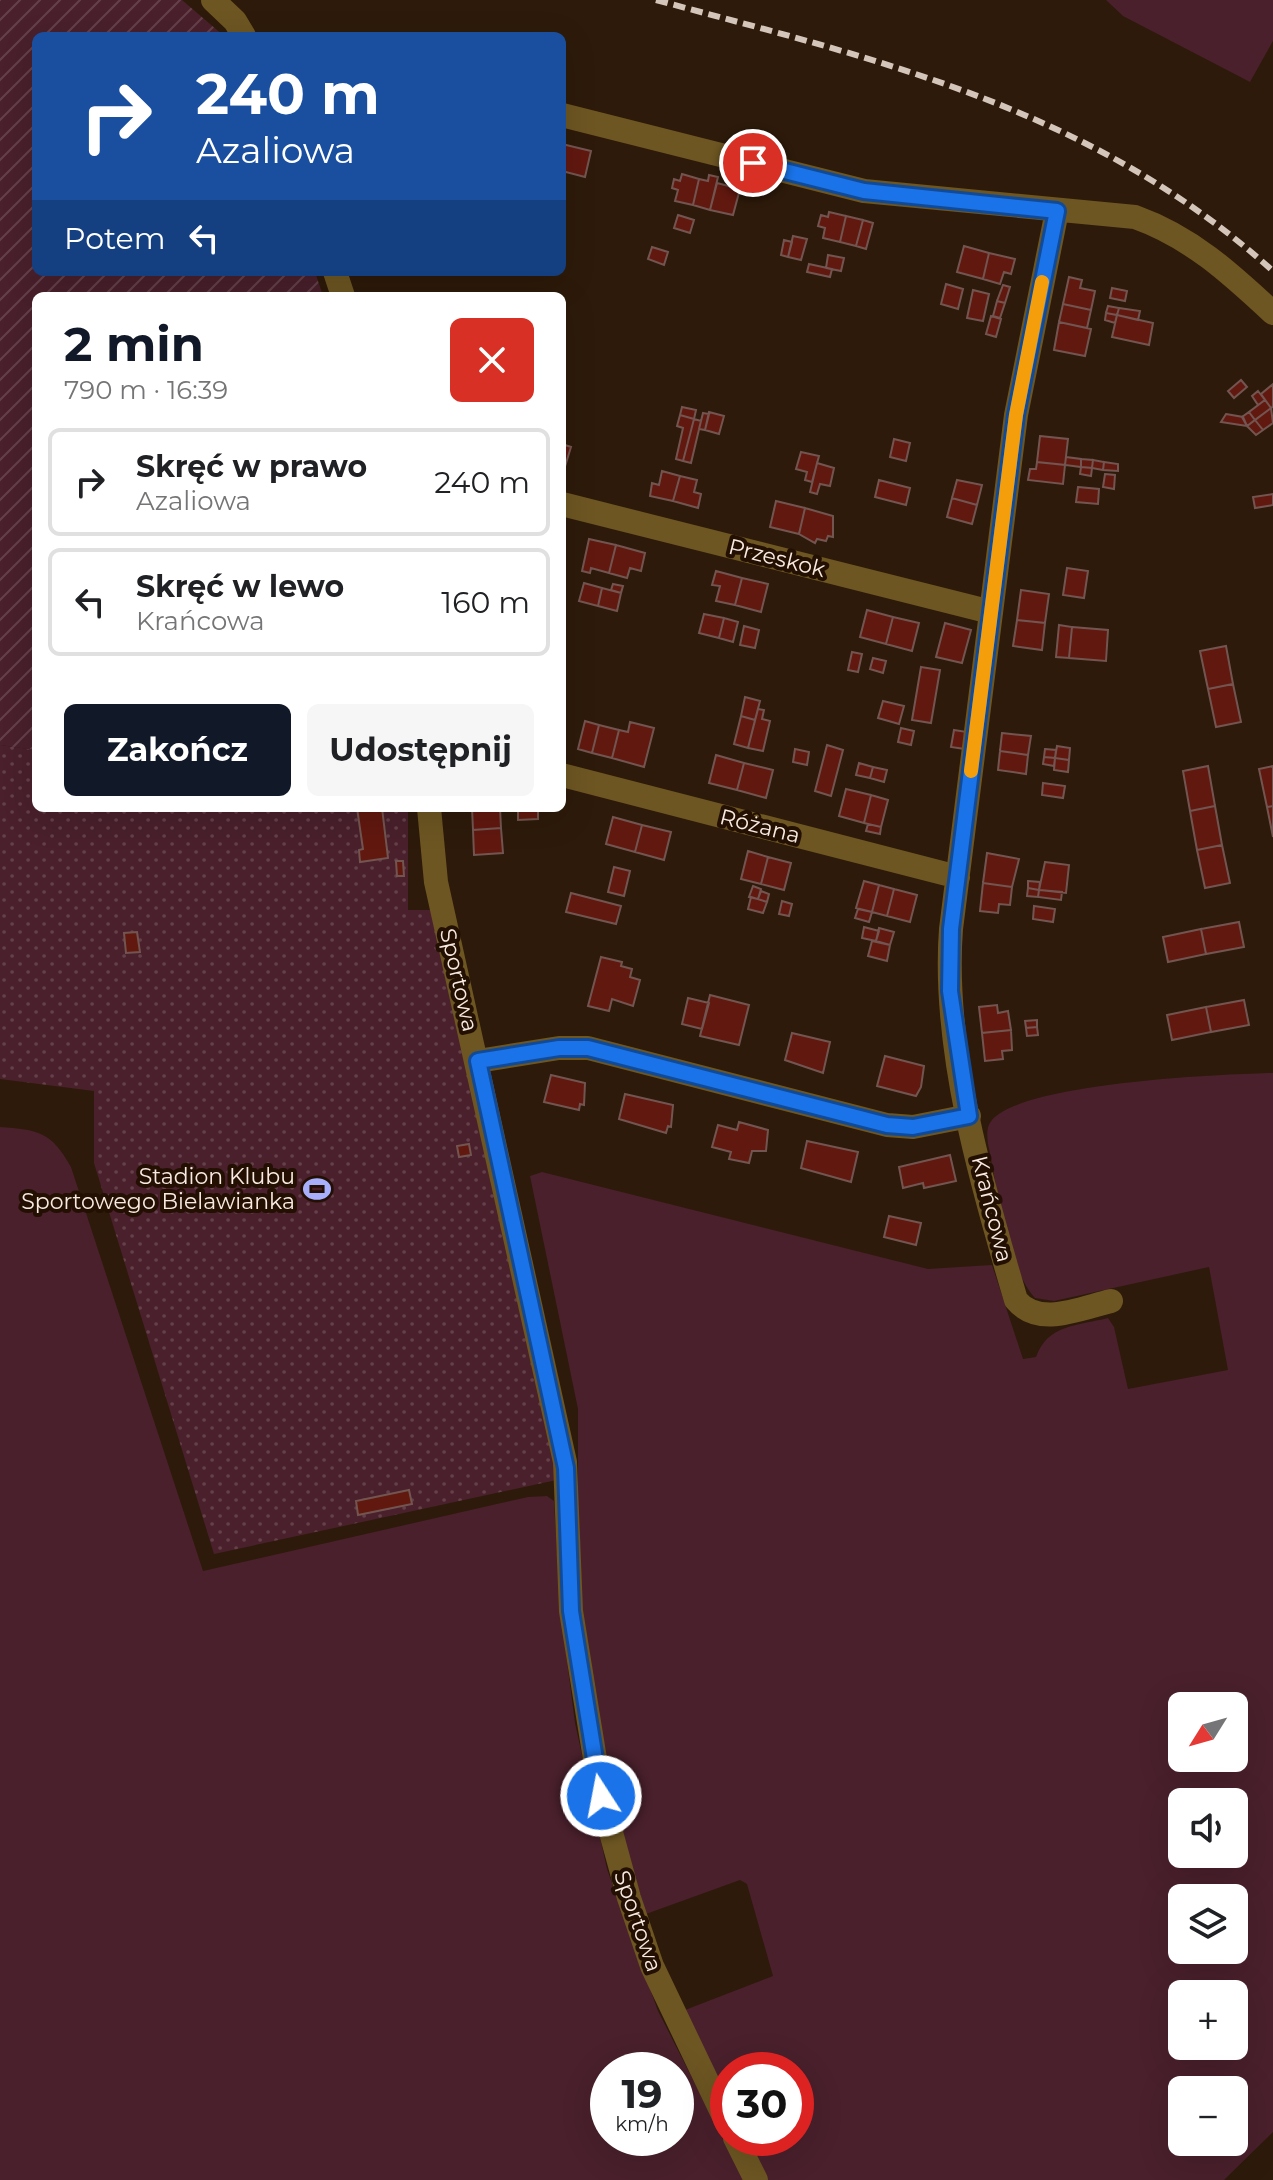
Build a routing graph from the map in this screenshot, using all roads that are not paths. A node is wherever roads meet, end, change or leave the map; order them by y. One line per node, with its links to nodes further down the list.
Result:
1 (213, 0): 2 (street)
2 (242, 32)
3 (566, 116): 4 (street)
4 (1057, 211): 5 (street); 7 (street, Krańcowa)
5 (1273, 313)
6 (566, 505): 7 (street, Przeskok)
7 (991, 612): 10 (street, Krańcowa)
8 (566, 776): 10 (street, Różana)
9 (429, 812): 11 (street, Sportowa)
10 (958, 877): 12 (street, Krańcowa)
11 (478, 1061): 12 (street); 14 (street, Sportowa)
12 (969, 1116): 13 (street, Krańcowa)
13 (1111, 1301)
14 (710, 2087)
15 (744, 2156): 16 (street)
16 (756, 2180)

